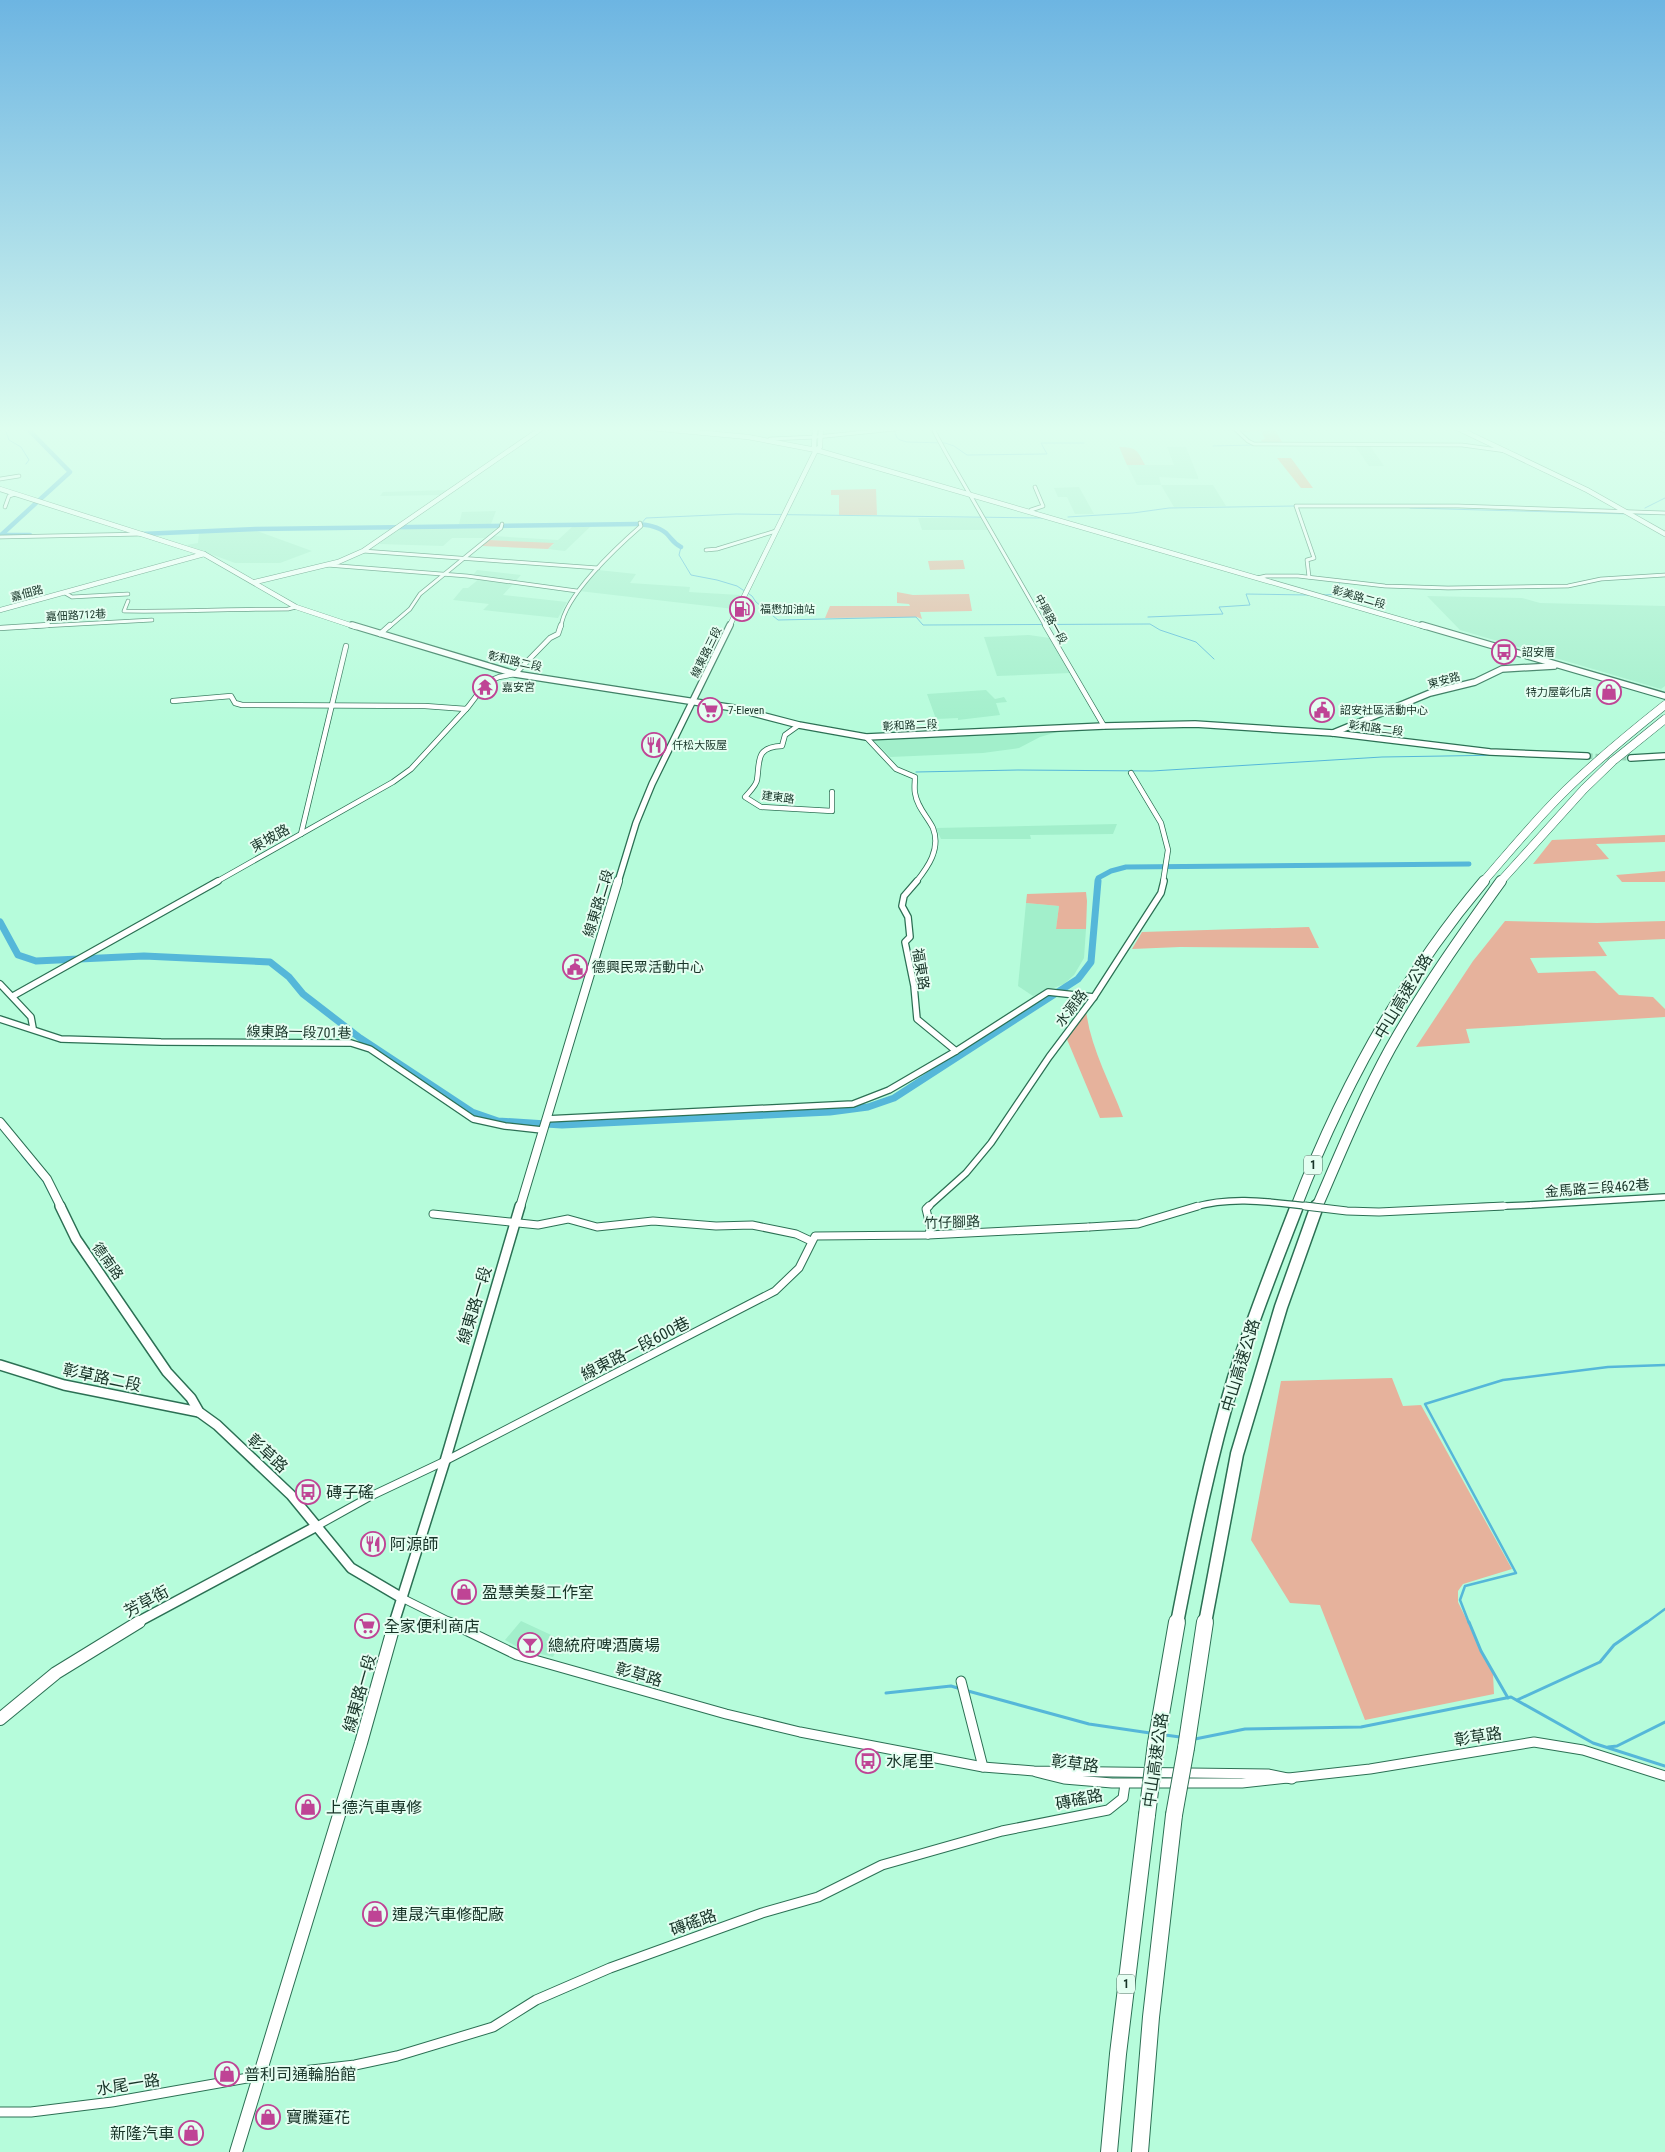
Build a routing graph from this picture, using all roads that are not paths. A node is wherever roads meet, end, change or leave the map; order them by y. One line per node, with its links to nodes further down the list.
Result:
1 (117, 526): 11 (main road, 彰和路二段)
2 (399, 526): 15 (main road)
3 (502, 526): 17 (street)
4 (639, 526): 19 (street)
5 (778, 526): 10 (main road, 線東路三段)
6 (988, 526): 45 (street, 中興路一段)
7 (1085, 526): 22 (main road, 彰美路二段)
8 (1303, 526): 23 (street)
9 (1653, 526): 12 (main road)
10 (776, 530): 14 (street); 39 (main road, 線東路三段)
11 (141, 534): 13 (street); 16 (main road, 彰和路二段)
12 (1665, 534)
13 (1, 537)
14 (706, 550)
15 (363, 551): 17 (street); 18 (main road)
16 (204, 554): 24 (main road, 彰和路二段); 26 (main road, 嘉佃路)
17 (466, 557): 19 (street); 20 (street)
18 (327, 565): 20 (street); 24 (main road)
19 (598, 568): 25 (street)
20 (442, 574): 25 (street); 33 (street)
21 (1665, 576): 23 (street)
22 (1258, 577): 23 (street); 35 (main road, 彰美路二段)
23 (1309, 577)
24 (255, 582): 29 (main road, 彰和路二段)
25 (577, 591): 36 (street)
26 (65, 593): 27 (street); 30 (main road, 嘉佃路)
27 (128, 594)
28 (128, 601): 29 (street)
29 (296, 607): 33 (main road, 彰和路二段)
30 (0, 610)
31 (152, 620): 32 (street, 嘉佃路712巷)
32 (0, 628)
33 (380, 634): 36 (main road, 彰和路二段)
34 (346, 646): 41 (street)
35 (1562, 664): 37 (main road, 彰美路二段); 46 (main road, 東安路)
36 (515, 674): 39 (main road, 彰和路二段); 42 (street, 東坡路)
37 (1665, 694)
38 (173, 701): 41 (street)
39 (694, 701): 44 (main road, 彰和路二段); 61 (main road, 線東路二段)
40 (1665, 704): 83 (highway, 中山高速公路 / 1, bridge)
41 (332, 705): 42 (street); 53 (street)
42 (466, 709): 53 (street, 東坡路)
43 (1665, 719): 84 (highway, 中山高速公路 / 1, bridge)
44 (799, 725): 47 (main road, 彰和路二段); 52 (street, 建東路)
45 (1104, 726): 46 (main road, 彰和路二段); 47 (main road, 彰和路二段)
46 (1333, 733): 48 (main road, 彰和路二段)
47 (866, 737): 59 (street, 福東路)
48 (1587, 756)
49 (1665, 756): 50 (main road)
50 (1631, 758)
51 (1132, 773): 56 (street, 水源路)
52 (832, 792)
53 (301, 834): 55 (street, 東坡路)
54 (0, 984): 55 (street)
55 (14, 996): 58 (street)
56 (1094, 997): 59 (street, 線東路一段701巷); 66 (street, 水源路)
57 (0, 1018): 58 (street, 線東路一段701巷)
58 (33, 1028): 61 (street, 線東路一段701巷)
59 (956, 1051): 61 (street, 線東路一段701巷)
60 (0, 1122): 69 (main road, 德南路)
61 (544, 1126): 64 (main road, 線東路一段)
62 (1665, 1196): 65 (street, 金馬路三段462巷, bridge)
63 (433, 1214): 64 (street)
64 (516, 1222): 67 (street); 70 (main road, 線東路一段)
65 (1089, 1227): 66 (street, 竹仔腳路)
66 (928, 1236): 67 (street, 竹仔腳路)
67 (813, 1239): 70 (street, 線東路一段600巷)
68 (0, 1365): 69 (main road, 彰草路二段)
69 (199, 1412): 71 (main road, 彰草路)
70 (445, 1461): 71 (street, 線東路一段600巷); 72 (main road, 線東路一段)
71 (317, 1526): 72 (main road, 彰草路); 74 (main road, 芳草街)
72 (402, 1598): 75 (street, 彰草路); 80 (main road, 線東路一段)
73 (962, 1682): 75 (street)
74 (0, 1719)
75 (983, 1767): 76 (street, 彰草路)
76 (1034, 1772): 78 (street, 彰草路); 79 (street, 彰草路)
77 (1665, 1776): 78 (street, 彰草路)
78 (1292, 1779): 79 (street, 彰草路)
79 (1124, 1784): 80 (street, 磚磘路)
80 (259, 2076): 81 (street, 水尾一路); 82 (main road, 線東路一段)
81 (0, 2112)
82 (236, 2152)
83 (1109, 2152)
84 (1140, 2152)

